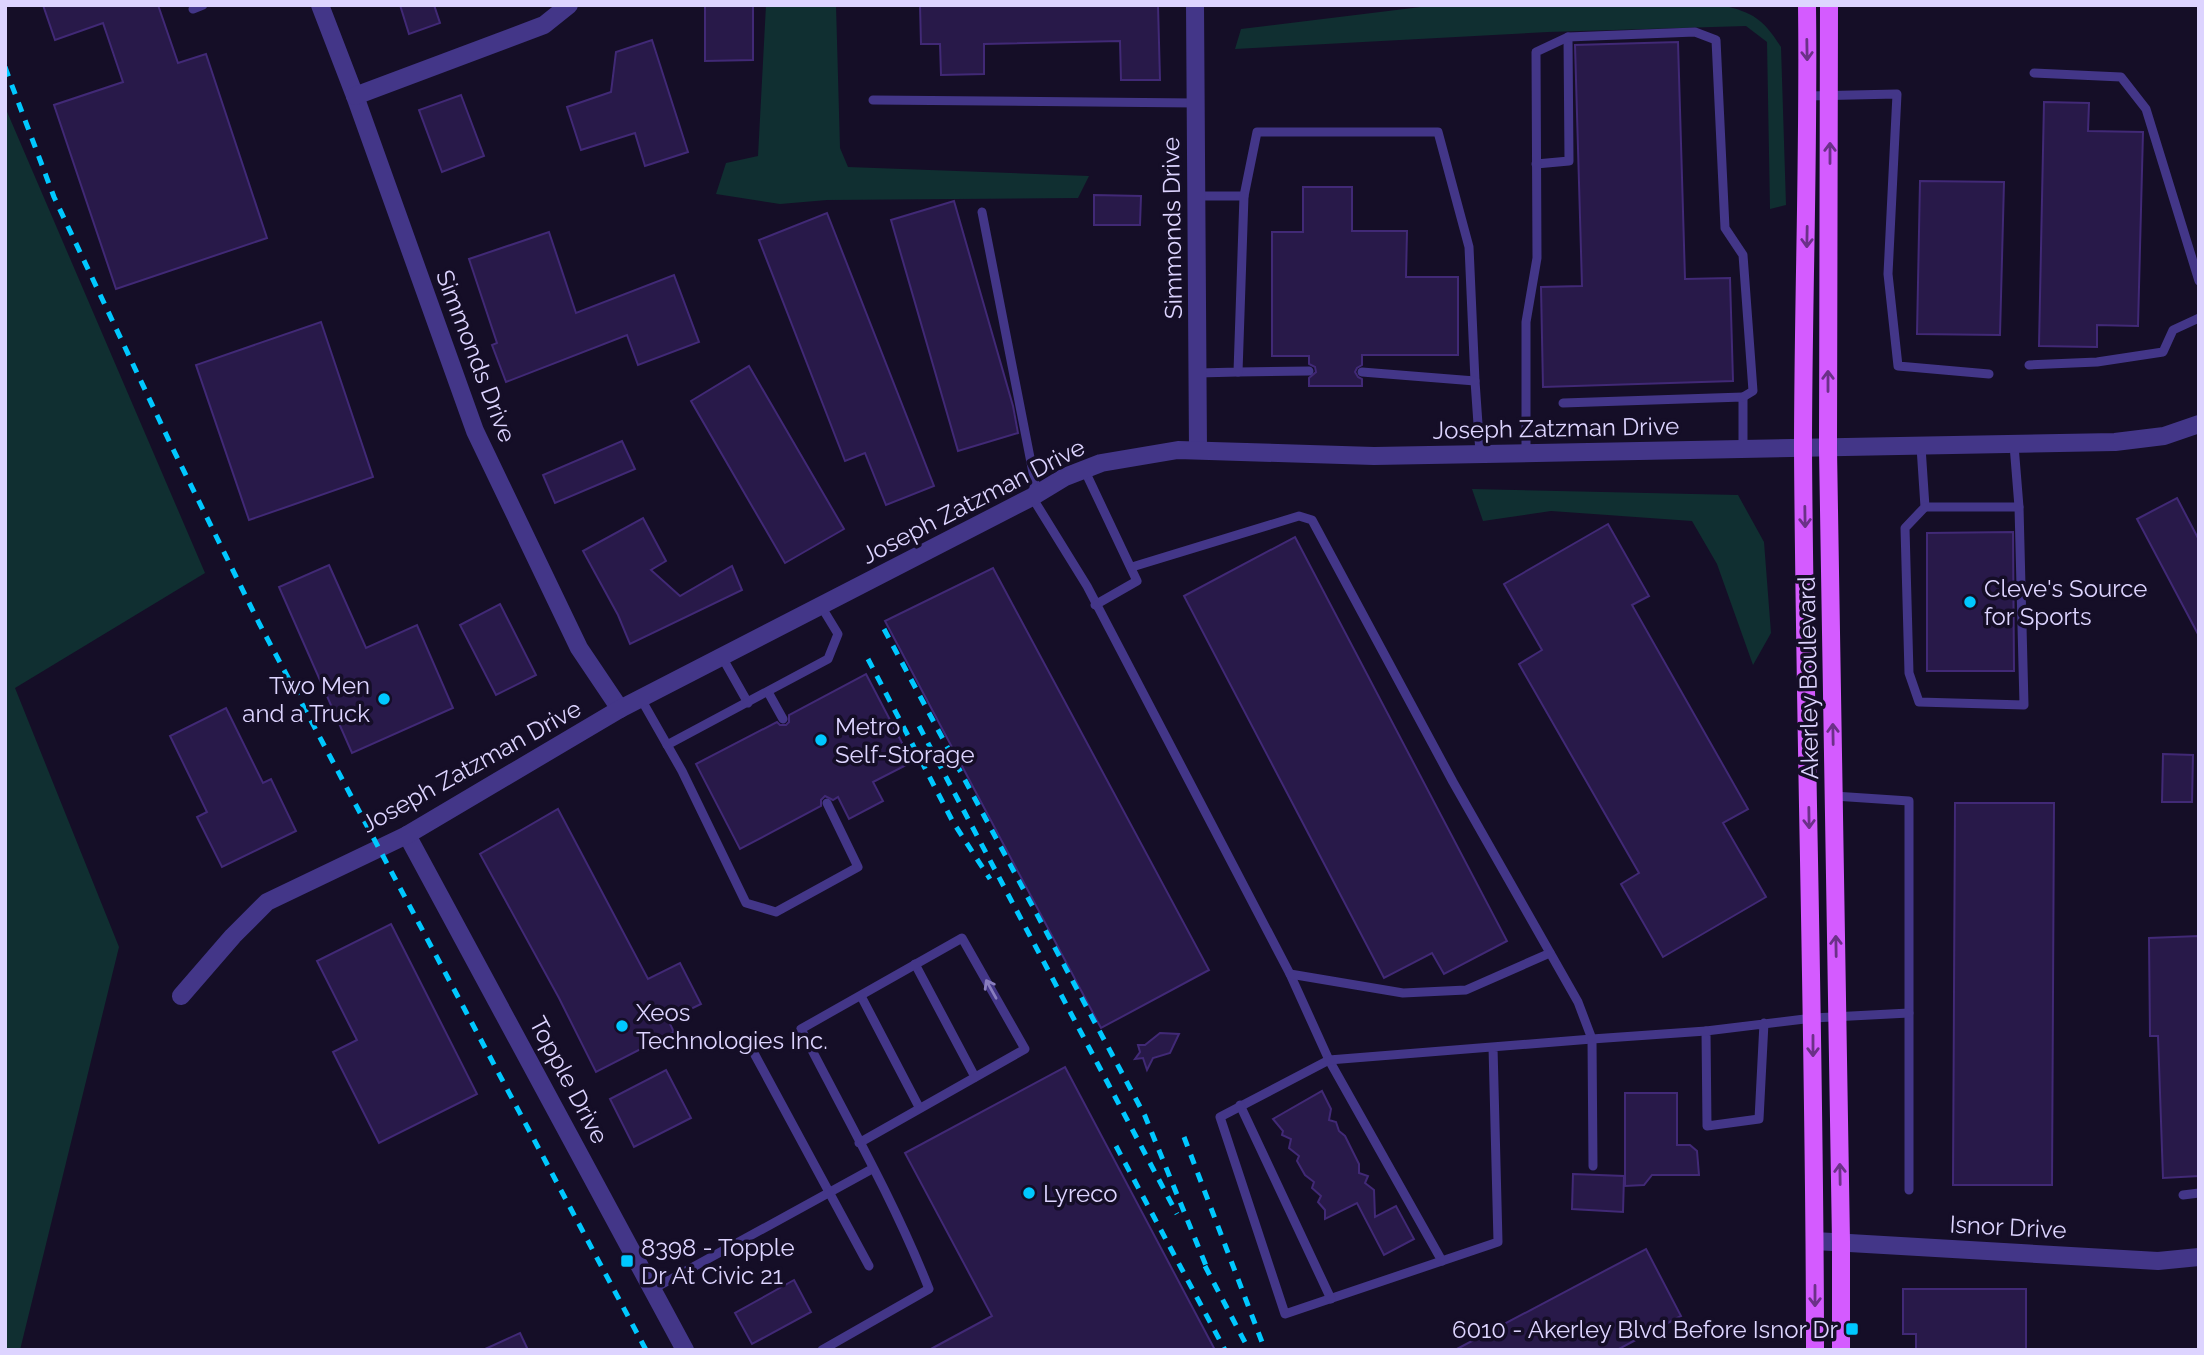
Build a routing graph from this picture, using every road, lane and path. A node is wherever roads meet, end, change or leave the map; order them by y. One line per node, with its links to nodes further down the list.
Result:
1 (203, 5): 7 (lane)
2 (320, 5): 11 (street, Simmonds Drive)
3 (569, 5): 11 (street)
4 (1195, 5): 14 (street, Simmonds Drive)
5 (1807, 5): 12 (main road, Akerley Boulevard, one-way to 12)
6 (1829, 5): 10 (main road, Akerley Boulevard)
7 (193, 9)
8 (1568, 37): 17 (lane); 17 (lane); 30 (lane)
9 (2034, 73): 21 (lane)
10 (1830, 95): 12 (lane); 16 (main road, Akerley Boulevard); 28 (lane)
11 (355, 96): 52 (street, Simmonds Drive)
12 (1808, 96): 15 (main road, Akerley Boulevard)
13 (873, 100): 14 (lane)
14 (1195, 103): 18 (street, Simmonds Drive)
15 (1808, 117): 16 (lane); 35 (main road, Akerley Boulevard, one-way to 35)
16 (1831, 117): 36 (main road, Akerley Boulevard, one-way to 16)
17 (1536, 163): 39 (lane)
18 (1196, 196): 19 (lane); 27 (street, Simmonds Drive)
19 (1244, 196): 24 (lane); 29 (lane)
20 (982, 212): 42 (lane)
21 (2199, 281)
22 (2199, 318): 23 (lane)
23 (2029, 365)
24 (1238, 372): 25 (lane); 27 (lane)
25 (1309, 372)
26 (1362, 372): 29 (lane)
27 (1198, 373): 37 (street, Simmonds Drive)
28 (1989, 374)
29 (1475, 381): 40 (lane)
30 (1743, 397): 31 (lane); 38 (lane)
31 (1563, 403)
32 (2199, 425): 33 (street, Joseph Zatzman Drive)
33 (2014, 445): 34 (street, Joseph Zatzman Drive); 44 (lane)
34 (1921, 447): 36 (street, Joseph Zatzman Drive); 43 (lane)
35 (1803, 449): 36 (street, Joseph Zatzman Drive); 38 (street, Joseph Zatzman Drive); 65 (main road, Akerley Boulevard, one-way to 65)
36 (1828, 449): 55 (main road, Akerley Boulevard, one-way to 36)
37 (1198, 450): 40 (street, Joseph Zatzman Drive); 41 (street, Joseph Zatzman Drive)
38 (1743, 450): 39 (street, Joseph Zatzman Drive)
39 (1526, 452): 40 (street, Joseph Zatzman Drive)
40 (1480, 453)
41 (1084, 469): 42 (street, Joseph Zatzman Drive); 45 (lane)
42 (1032, 497): 46 (lane); 47 (street, Joseph Zatzman Drive)
43 (1925, 507): 44 (lane); 44 (lane)
44 (2019, 507)
45 (1132, 567): 46 (lane); 58 (lane)
46 (1095, 605): 60 (lane)
47 (821, 606): 48 (street, Joseph Zatzman Drive); 49 (lane)
48 (723, 657): 50 (street, Joseph Zatzman Drive); 51 (lane)
49 (768, 692): 51 (lane); 53 (lane)
50 (641, 699): 52 (street, Joseph Zatzman Drive); 54 (lane)
51 (748, 703): 54 (lane)
52 (620, 709): 57 (street, Joseph Zatzman Drive)
53 (783, 719)
54 (667, 745): 56 (lane)
55 (1834, 796): 63 (lane); 64 (main road, Akerley Boulevard, one-way to 55)
56 (827, 803)
57 (407, 835): 61 (street, Joseph Zatzman Drive); 87 (street, Topple Drive)
58 (1550, 953): 60 (lane); 68 (lane)
59 (915, 964): 62 (lane); 72 (lane); 72 (lane, one-way to 59)
60 (1290, 974): 71 (lane)
61 (181, 996)
62 (861, 996): 74 (lane); 75 (lane)
63 (1909, 1013): 64 (lane); 78 (lane)
64 (1837, 1017): 65 (lane); 83 (main road, Akerley Boulevard, one-way to 64)
65 (1813, 1018): 66 (lane); 82 (main road, Akerley Boulevard, one-way to 82)
66 (1764, 1023): 67 (lane); 67 (lane)
67 (1706, 1031): 68 (lane)
68 (1592, 1039): 69 (lane); 76 (lane)
69 (1493, 1047): 71 (lane); 85 (lane)
70 (754, 1055): 79 (lane)
71 (1329, 1060): 73 (lane); 85 (lane)
72 (975, 1077): 74 (lane)
73 (1240, 1105): 88 (lane); 88 (lane)
74 (919, 1107): 75 (lane)
75 (859, 1143): 77 (lane)
76 (1592, 1166)
77 (872, 1169): 79 (lane); 90 (lane)
78 (1909, 1190)
79 (829, 1193): 86 (lane); 87 (lane)
80 (2199, 1193): 81 (lane)
81 (2183, 1195)
82 (1815, 1241): 83 (street, Isnor Drive); 91 (main road, Akerley Boulevard, one-way to 91)
83 (1841, 1242): 84 (street, Isnor Drive); 92 (main road, Akerley Boulevard)
84 (2199, 1257)
85 (1442, 1261): 88 (lane)
86 (869, 1266)
87 (653, 1289): 89 (street, Topple Drive)
88 (1331, 1299)
89 (685, 1350)
90 (822, 1350)
91 (1815, 1350)
92 (1841, 1350)

